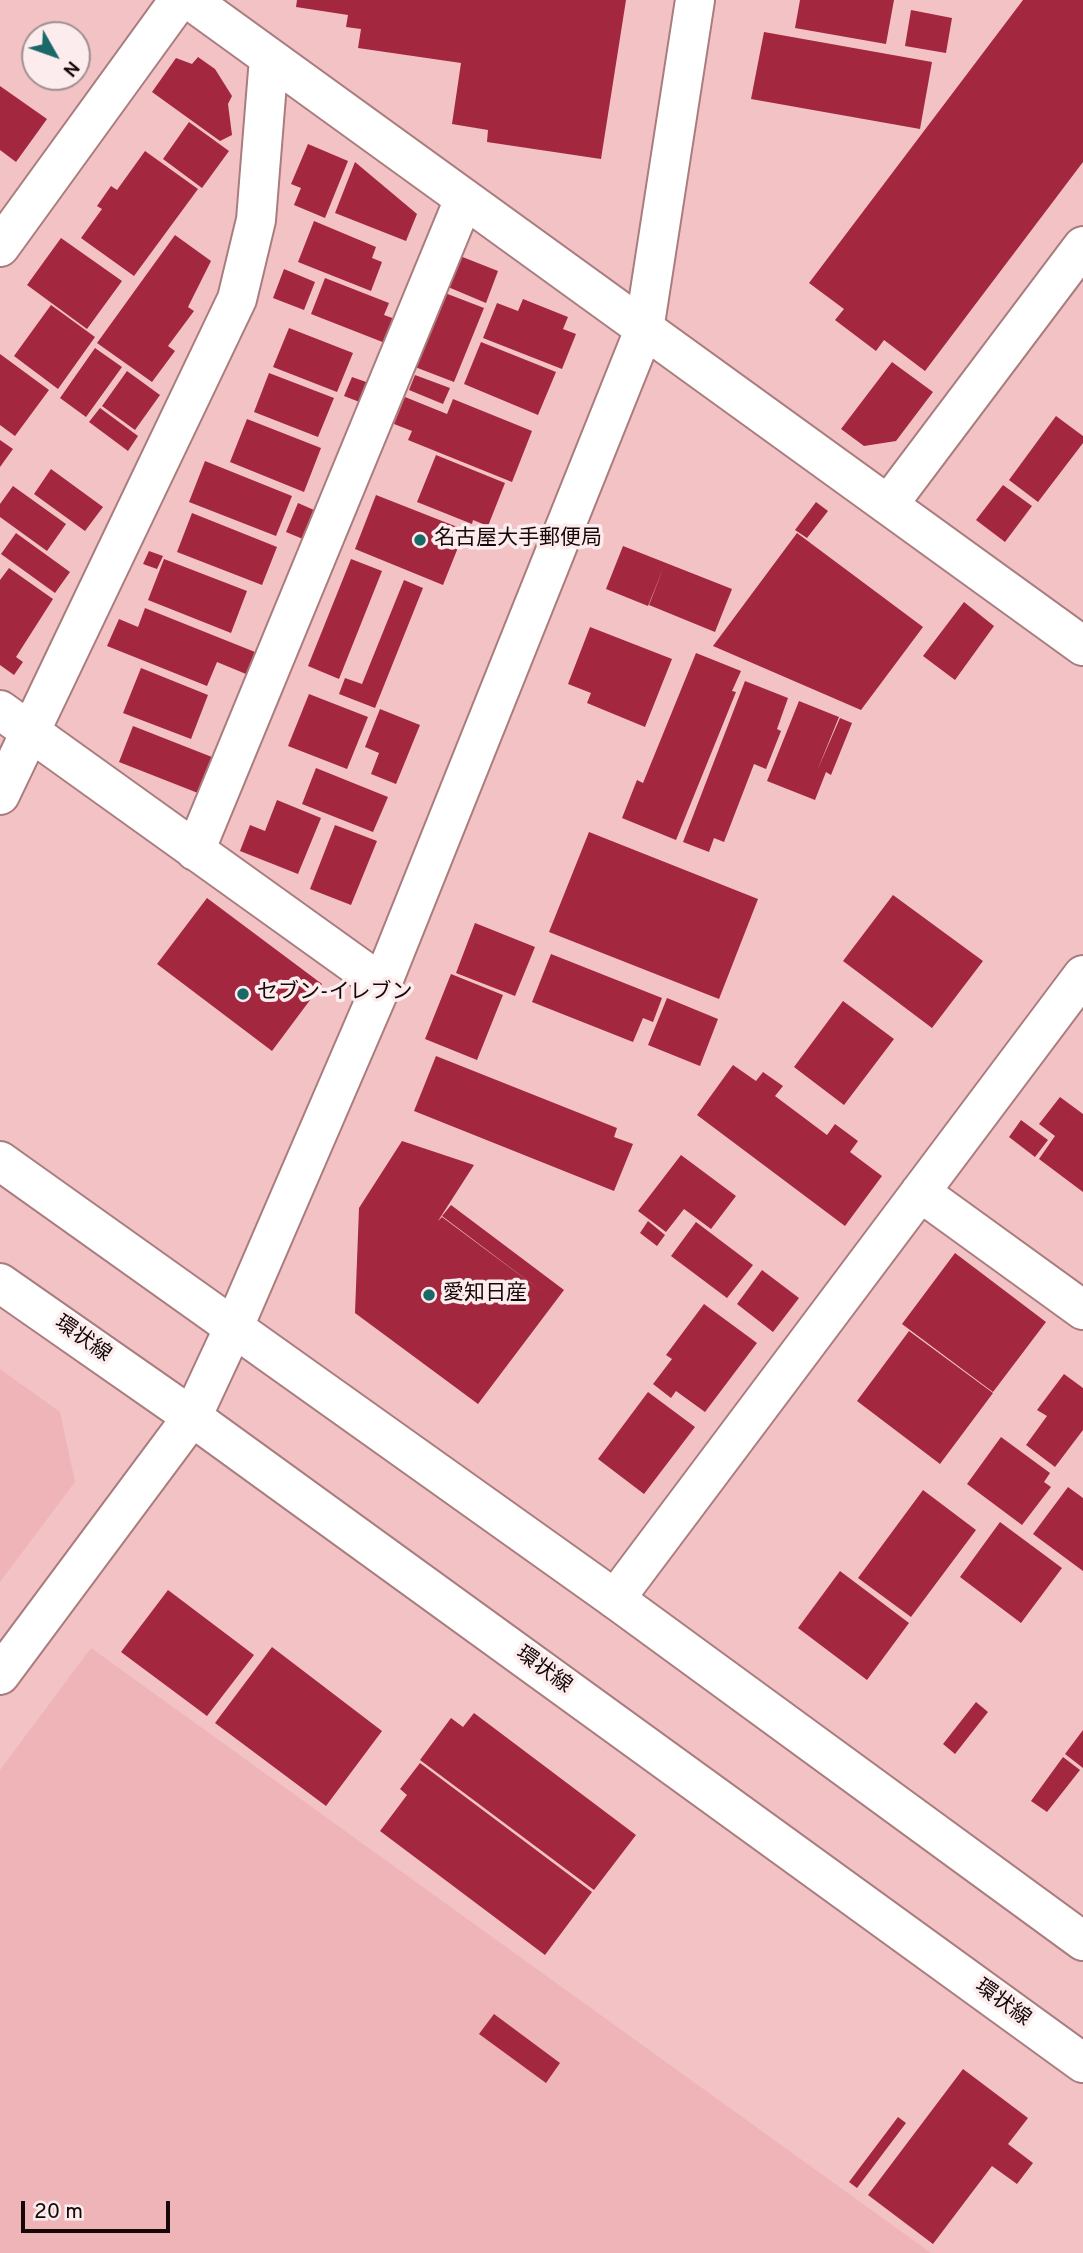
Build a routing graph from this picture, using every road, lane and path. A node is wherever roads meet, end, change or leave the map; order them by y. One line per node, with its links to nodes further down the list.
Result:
1 (179, 0): 7 (street)
2 (190, 0): 4 (street)
3 (695, 0): 8 (street)
4 (269, 58): 5 (street); 11 (street)
5 (464, 199): 8 (street); 13 (street)
6 (1083, 246): 9 (street)
7 (0, 247)
8 (644, 330): 9 (street); 15 (street)
9 (888, 505): 10 (street)
10 (1083, 646)
11 (15, 721): 12 (street); 13 (street)
12 (0, 795)
13 (195, 851): 15 (street)
14 (1083, 975): 17 (street)
15 (382, 985): 20 (street)
16 (0, 1161): 20 (street)
17 (920, 1192): 19 (street); 22 (street)
18 (0, 1283): 21 (street, 環状線)
19 (1083, 1310)
20 (233, 1329): 21 (street); 22 (street)
21 (192, 1417): 23 (street); 25 (street, 環状線)
22 (615, 1599): 24 (street)
23 (0, 1675)
24 (1083, 1941)
25 (1083, 2063)

